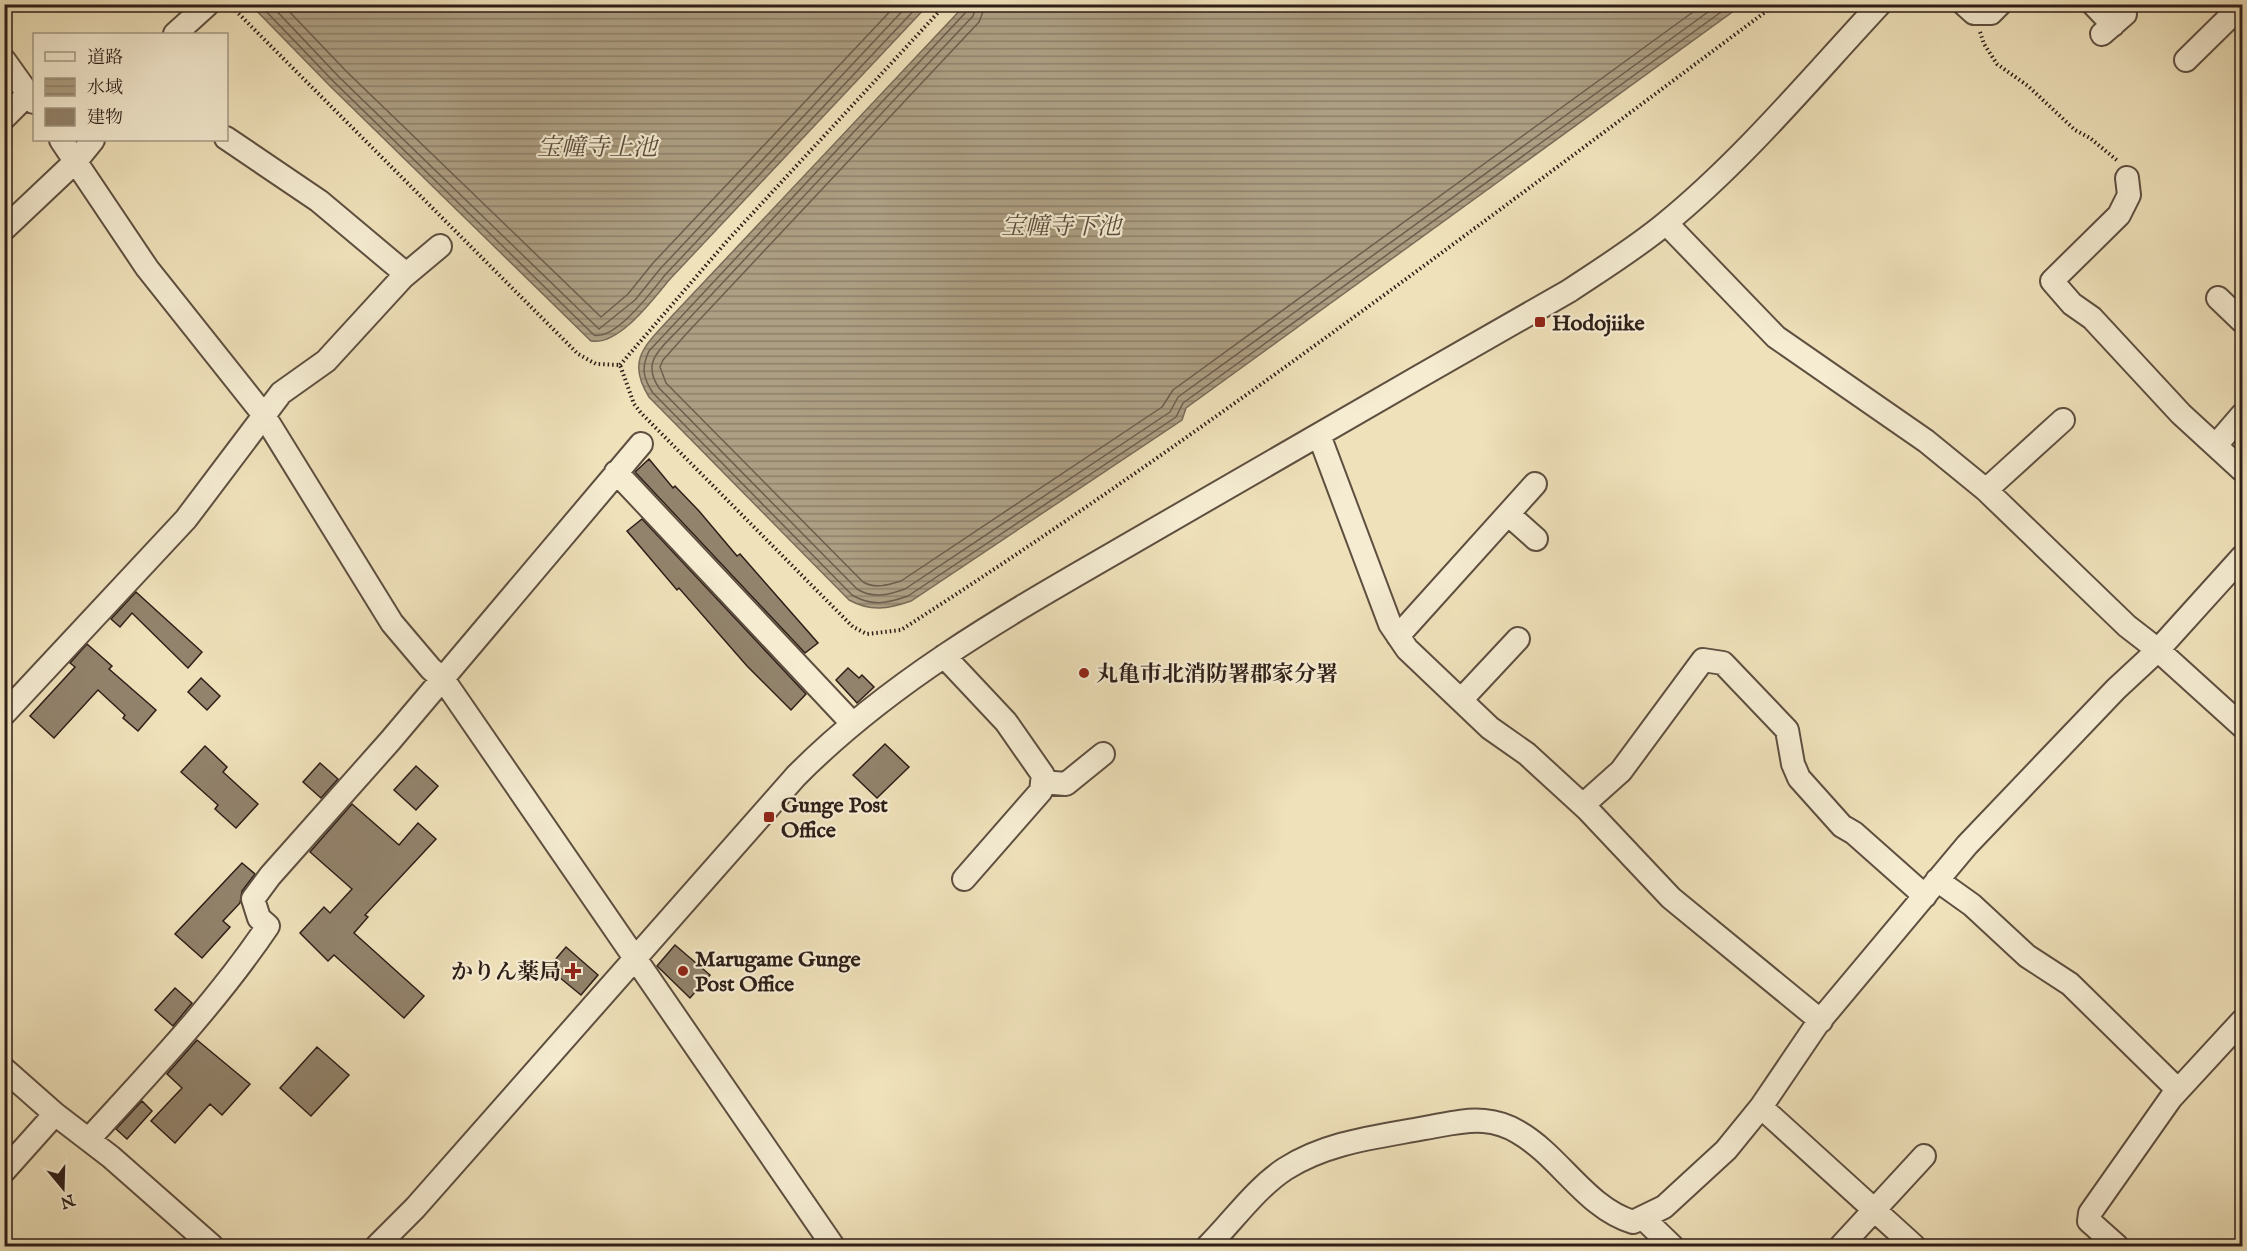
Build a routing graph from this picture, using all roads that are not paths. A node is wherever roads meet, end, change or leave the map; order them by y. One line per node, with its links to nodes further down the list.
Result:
1 (1880, 4): 18 (street)
2 (2000, 4): 6 (street)
3 (2093, 4): 7 (street)
4 (207, 5): 8 (street)
5 (2242, 5): 10 (street)
6 (1969, 9)
7 (2113, 24)
8 (176, 33)
9 (4, 60): 11 (street)
10 (2186, 60)
11 (32, 98): 12 (street)
12 (4, 118)
13 (228, 139): 21 (street)
14 (62, 141): 16 (street)
15 (92, 141): 16 (street)
16 (76, 161): 19 (street); 24 (street)
17 (2127, 178): 29 (street)
18 (1666, 223): 27 (street); 33 (street)
19 (4, 230)
20 (440, 246): 21 (street)
21 (406, 274): 24 (street)
22 (2218, 298): 23 (street)
23 (2242, 321)
24 (263, 414): 41 (street); 43 (street)
25 (2242, 415): 29 (street)
26 (2063, 420): 33 (street)
27 (1319, 435): 37 (street); 40 (street)
28 (641, 444): 31 (street)
29 (2217, 444): 30 (street)
30 (2242, 470)
31 (616, 472): 41 (street); 44 (street)
32 (1535, 484): 34 (street)
33 (1986, 490): 39 (street)
34 (1508, 514): 35 (street); 37 (street)
35 (1536, 539)
36 (2242, 557): 39 (street)
37 (1398, 636): 42 (street)
38 (1518, 639): 42 (street)
39 (2158, 650): 45 (street); 50 (street)
40 (944, 656): 44 (street); 47 (street)
41 (443, 679): 51 (street); 58 (street)
42 (1461, 700): 48 (street)
43 (4, 714)
44 (852, 723): 51 (street)
45 (2242, 726)
46 (1103, 754): 47 (street)
47 (1042, 783): 49 (street)
48 (1583, 805): 50 (street); 52 (street)
49 (964, 879)
50 (1931, 888): 52 (street); 55 (street)
51 (636, 959): 65 (street); 66 (street)
52 (1821, 1021): 56 (street)
53 (2242, 1021): 55 (street)
54 (4, 1069): 57 (street)
55 (2178, 1090): 70 (street)
56 (1761, 1107): 61 (street); 62 (street)
57 (55, 1114): 58 (street); 60 (street)
58 (89, 1139): 64 (street)
59 (1924, 1156): 61 (street)
60 (4, 1171)
61 (1874, 1210): 68 (street); 69 (street)
62 (1644, 1219): 63 (street); 67 (street)
63 (1220, 1242)
64 (212, 1246)
65 (377, 1246)
66 (833, 1246)
67 (1672, 1246)
68 (1841, 1246)
69 (1914, 1246)
70 (2117, 1246)

